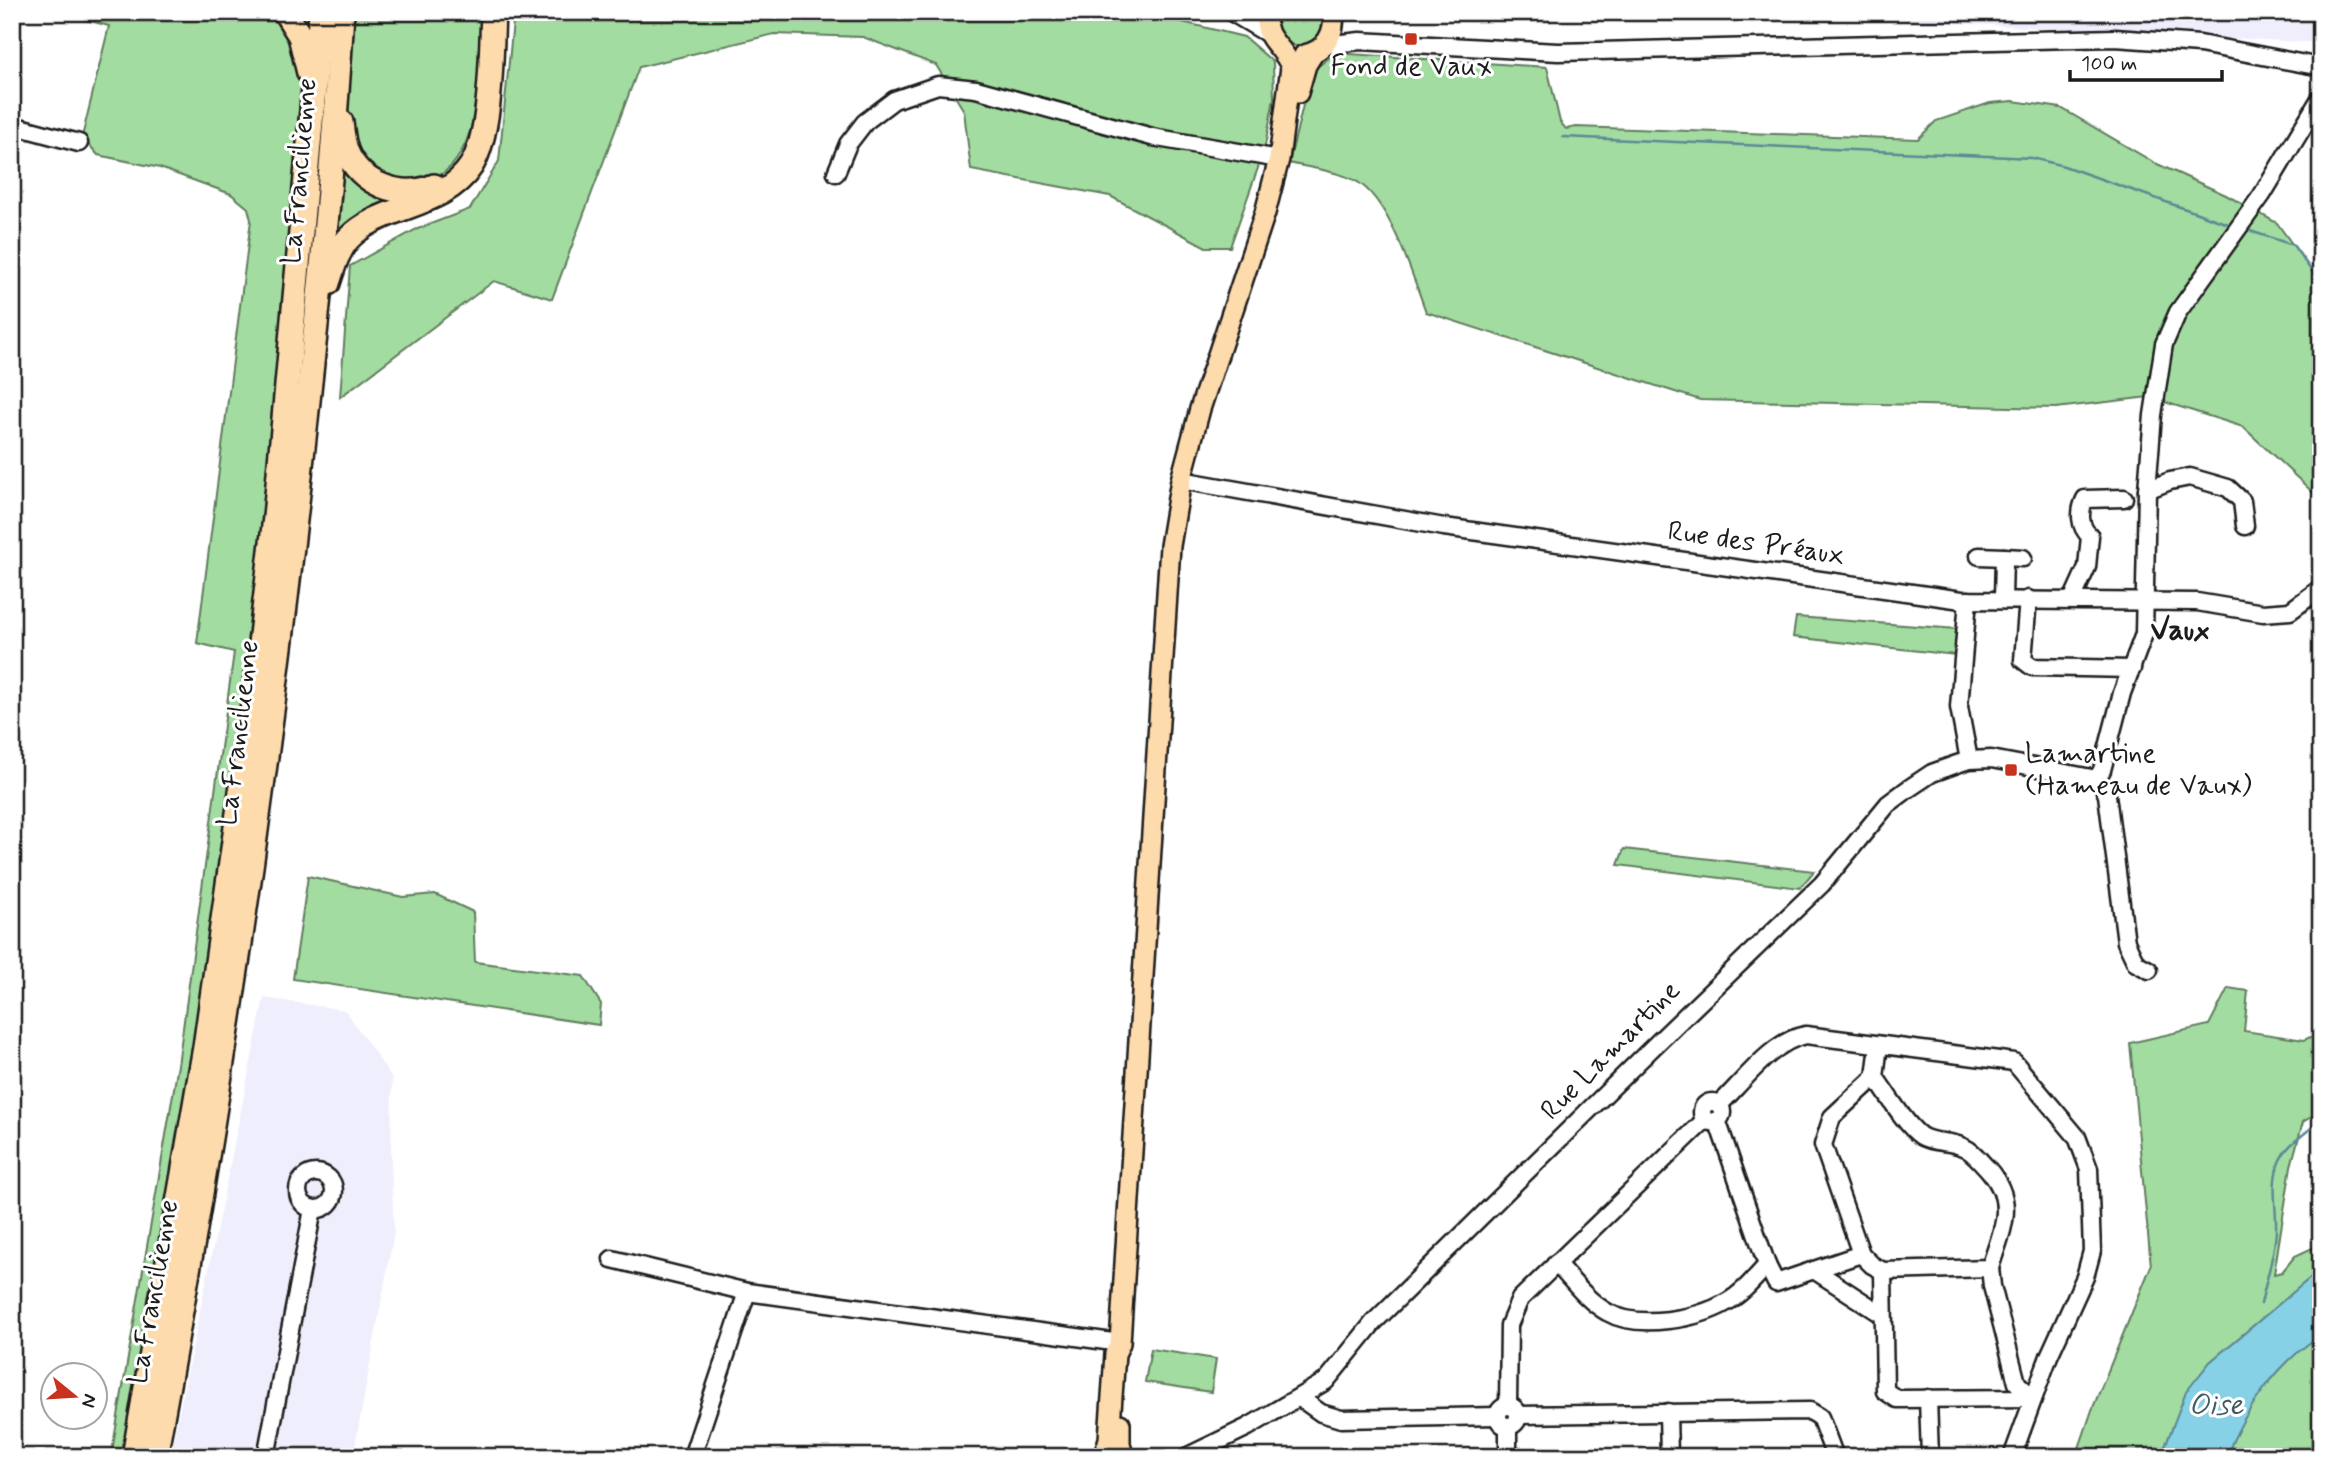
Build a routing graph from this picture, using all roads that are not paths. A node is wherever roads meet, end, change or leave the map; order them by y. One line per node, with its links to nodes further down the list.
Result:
1 (285, 12): 14 (highway)
2 (321, 12): 14 (highway, La Francilienne)
3 (493, 12): 15 (highway)
4 (1231, 12): 8 (street)
5 (1267, 12): 8 (main road)
6 (1333, 18): 9 (street); 10 (main road)
7 (342, 22): 15 (highway); 20 (highway, La Francilienne)
8 (1268, 34): 11 (main road)
9 (1360, 41): 10 (street); 12 (street)
10 (1319, 49): 11 (main road); 18 (main road)
11 (1281, 50): 18 (main road)
12 (2321, 67)
13 (2321, 97): 22 (street)
14 (311, 112): 59 (highway, La Francilienne)
15 (484, 122): 20 (highway)
16 (12, 125): 17 (street)
17 (79, 143)
18 (1280, 153): 19 (street); 21 (main road)
19 (836, 173)
20 (315, 334): 60 (highway, La Francilienne)
21 (1181, 480): 31 (street, Rue des Préaux); 53 (main road)
22 (2147, 490): 24 (street); 33 (street)
23 (2124, 498): 32 (street)
24 (2245, 526)
25 (1979, 556): 26 (street)
26 (2004, 557): 27 (street); 29 (street)
27 (2023, 558)
28 (2321, 589): 34 (street, Rue des Préaux)
29 (2003, 599): 30 (street, Rue des Préaux); 31 (street, Rue des Préaux)
30 (2028, 599): 32 (street, Rue des Préaux); 36 (street)
31 (1968, 600): 37 (street)
32 (2072, 600): 33 (street, Rue des Préaux)
33 (2146, 602): 34 (street, Rue des Préaux); 35 (street)
34 (2165, 602): 35 (street)
35 (2144, 634): 36 (street)
36 (2132, 669): 38 (street)
37 (1969, 760): 38 (street, Rue Lamartine); 54 (street, Rue Lamartine)
38 (2097, 779): 39 (street)
39 (2149, 970)
40 (1880, 1045): 41 (street); 42 (street); 56 (street)
41 (1875, 1077): 44 (street); 48 (street)
42 (1714, 1115): 46 (street); 47 (street)
43 (313, 1209): 61 (street)
44 (1861, 1254): 49 (street); 50 (street)
45 (612, 1259): 51 (street)
46 (1556, 1263): 47 (street); 58 (street)
47 (1767, 1265): 49 (street)
48 (1990, 1268): 50 (street); 56 (street)
49 (1814, 1270): 52 (street)
50 (1883, 1271): 52 (street)
51 (747, 1292): 53 (street); 62 (street)
52 (1883, 1315): 55 (street)
53 (1120, 1343): 63 (main road); 65 (main road)
54 (1300, 1398): 58 (street); 66 (street, Rue Lamartine)
55 (1928, 1398): 56 (street); 70 (street)
56 (2033, 1398): 71 (street)
57 (1668, 1412): 58 (street); 68 (street); 69 (street)
58 (1508, 1415): 67 (street)
59 (134, 1457)
60 (155, 1457)
61 (266, 1457)
62 (692, 1457)
63 (1104, 1457): 64 (main road)
64 (1115, 1457)
65 (1123, 1457)
66 (1186, 1457)
67 (1508, 1457)
68 (1669, 1457)
69 (1835, 1457)
70 (1930, 1457)
71 (2012, 1457)

